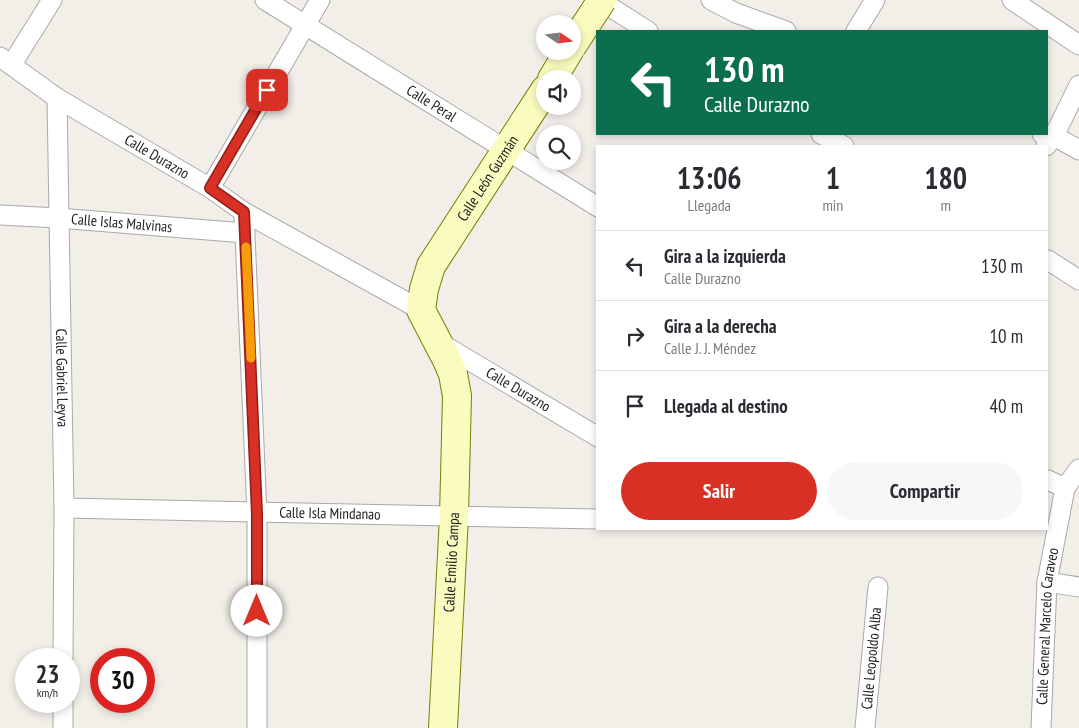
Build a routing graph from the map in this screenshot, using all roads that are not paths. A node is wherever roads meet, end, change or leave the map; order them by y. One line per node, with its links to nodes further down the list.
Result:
1 (52, 0): 14 (street)
2 (265, 0): 8 (street, Calle Peral)
3 (320, 0): 8 (street)
4 (600, 0): 9 (street); 12 (street, bridge)
5 (711, 0): 10 (street)
6 (875, 0): 11 (street)
7 (1012, 0): 13 (street)
8 (305, 25): 22 (street, Calle Peral); 23 (street)
9 (646, 30)
10 (783, 30)
11 (857, 30)
12 (581, 31)
13 (1079, 45)
14 (6, 60): 16 (street, Calle Durazno)
15 (1079, 84): 19 (street)
16 (57, 98): 23 (street, Calle Durazno); 27 (street, Calle Gabriel Leyva)
17 (536, 105): 22 (street, Calle León Guzmán)
18 (824, 135): 20 (street)
19 (1047, 139): 21 (street)
20 (842, 145)
21 (1079, 150)
22 (508, 151): 24 (street, Calle Peral); 31 (street, Calle León Guzmán)
23 (210, 188): 25 (street, Calle Durazno)
24 (596, 206)
25 (244, 212): 28 (street); 31 (street, Calle Durazno)
26 (0, 215): 27 (street, Calle Islas Malvinas)
27 (58, 218): 28 (street, Calle Islas Malvinas); 38 (street, Calle Gabriel Leyva)
28 (245, 233): 39 (street)
29 (1048, 260): 30 (street)
30 (1079, 280)
31 (421, 310): 32 (street, Calle Durazno)
32 (440, 343): 33 (street, Calle Durazno); 34 (street, Calle Durazno)
33 (457, 396): 40 (street, Calle Emilio Campa)
34 (596, 436)
35 (1079, 469): 37 (street, Calle General Marcelo Caraveo)
36 (1048, 480): 37 (street)
37 (1065, 488): 42 (street, Calle General Marcelo Caraveo)
38 (64, 508): 39 (street, Calle Isla Mindanao); 45 (street, Calle Gabriel Leyva)
39 (257, 514): 40 (street, Calle Isla Mindanao); 48 (street)
40 (454, 516): 41 (street, Calle Isla Mindanao); 49 (street, Calle Emilio Campa)
41 (596, 519)
42 (1047, 582): 44 (street); 51 (street, Calle General Marcelo Caraveo)
43 (878, 587): 50 (street, Calle Leopoldo Alba)
44 (1079, 587)
45 (63, 648)
46 (63, 713): 47 (street)
47 (63, 728)
48 (256, 728)
49 (443, 728)
50 (865, 728)
51 (1041, 728)

